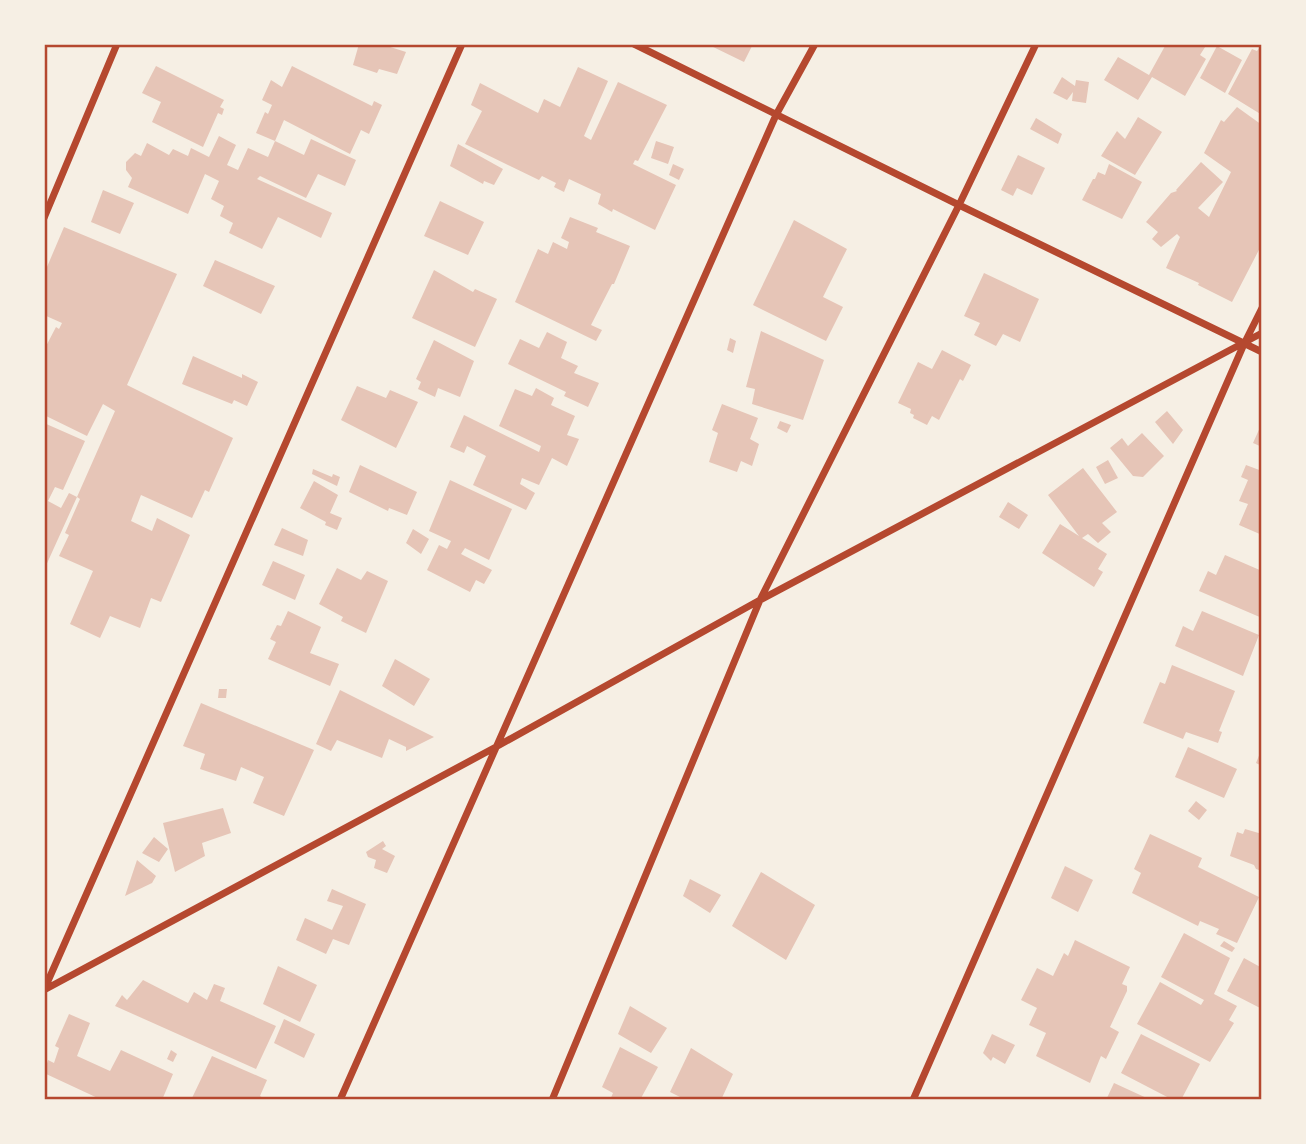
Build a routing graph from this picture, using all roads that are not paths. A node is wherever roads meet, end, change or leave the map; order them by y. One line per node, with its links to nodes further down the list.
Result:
1 (117, 44): 8 (street)
2 (462, 44): 15 (street)
3 (634, 44): 6 (street)
4 (815, 44): 6 (street)
5 (1036, 44): 7 (street)
6 (776, 115): 7 (street); 14 (street)
7 (959, 205): 11 (street); 13 (street)
8 (44, 218)
9 (1262, 309): 11 (street)
10 (1262, 333): 11 (street)
11 (1244, 344): 12 (street); 13 (street); 18 (street)
12 (1262, 352)
13 (760, 600): 14 (street); 16 (street)
14 (494, 748): 15 (street); 17 (street)
15 (44, 990)
16 (554, 1099)
17 (340, 1100)
18 (913, 1100)

